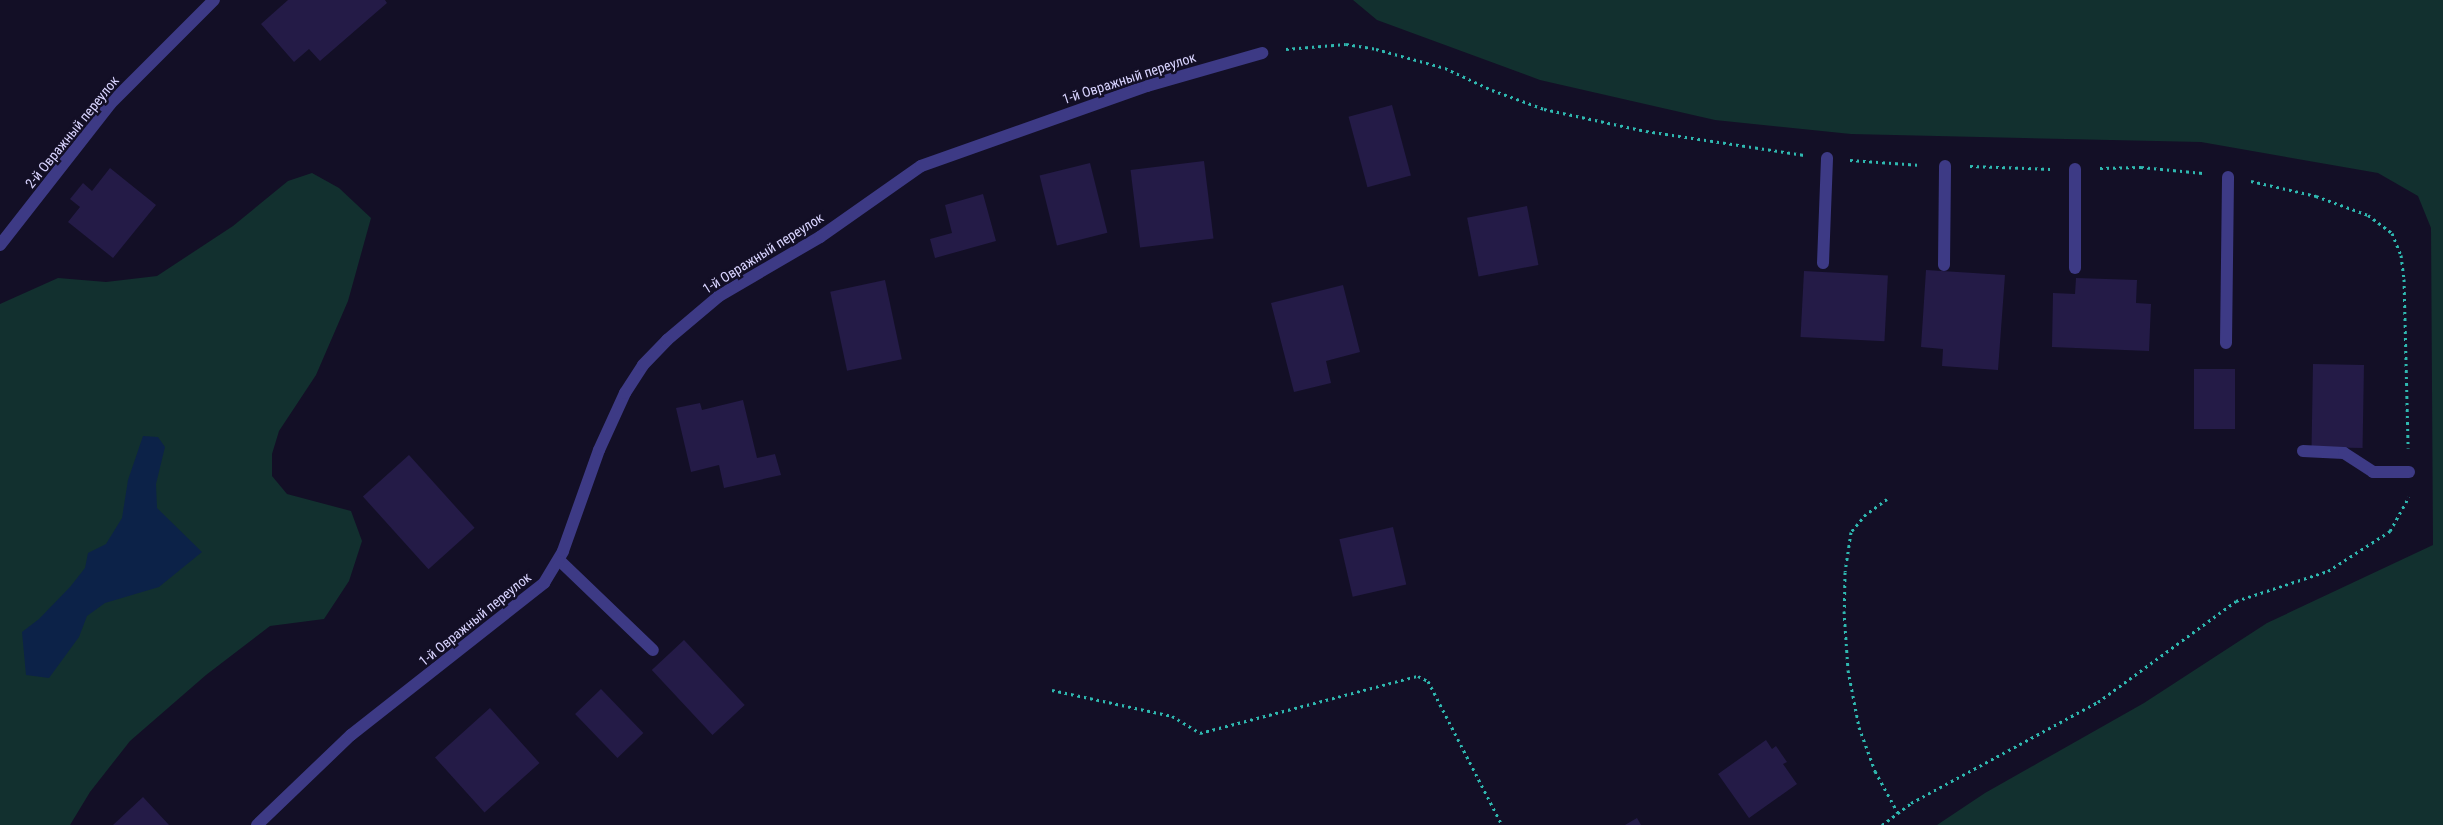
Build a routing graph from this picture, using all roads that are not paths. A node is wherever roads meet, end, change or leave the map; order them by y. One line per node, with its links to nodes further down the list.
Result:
1 (214, 0): 7 (street, 2-й Овражный переулок)
2 (1262, 53): 14 (street, 1-й Овражный переулок)
3 (1827, 158): 8 (street)
4 (1945, 166): 9 (street)
5 (2075, 169): 10 (street)
6 (2228, 177): 11 (street)
7 (0, 246)
8 (1823, 264)
9 (1944, 265)
10 (2075, 268)
11 (2226, 343)
12 (2303, 451): 13 (street)
13 (2409, 472)
14 (559, 560): 15 (street); 16 (street, 1-й Овражный переулок)
15 (653, 650)
16 (257, 825)

